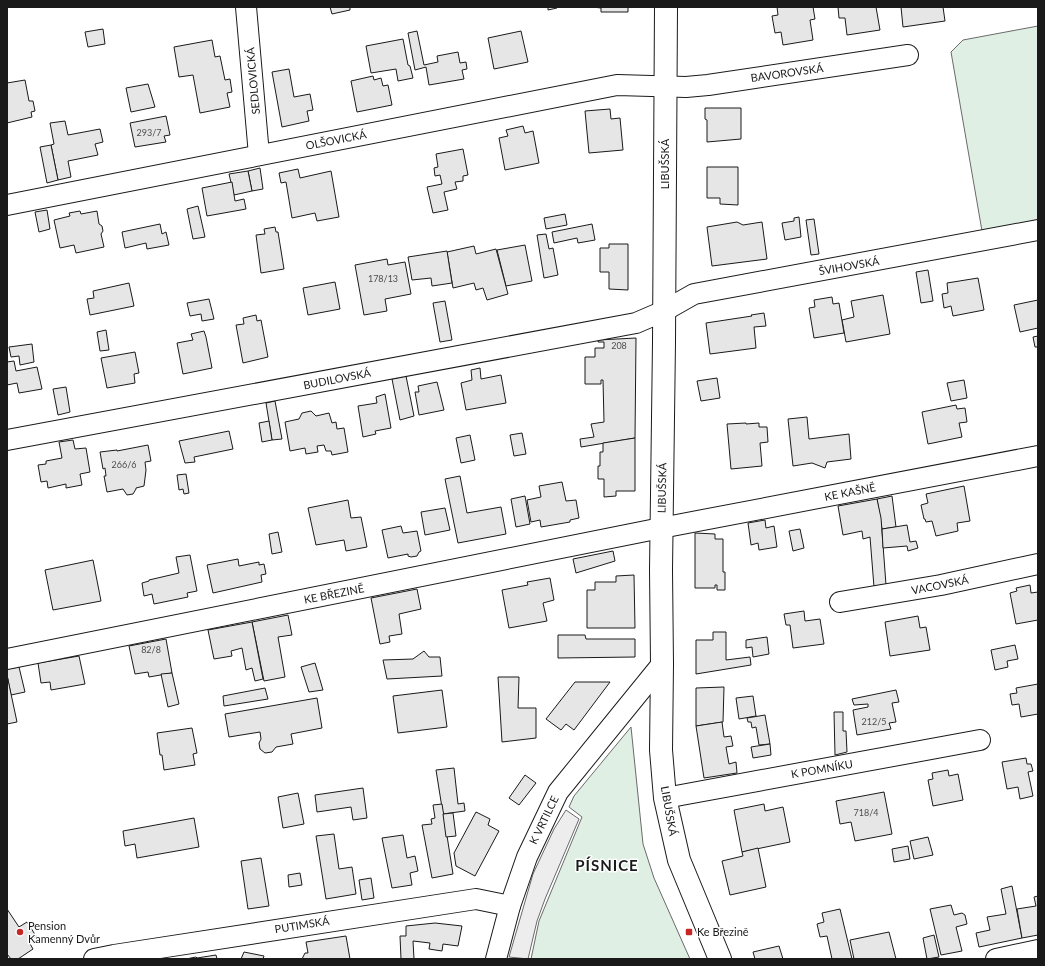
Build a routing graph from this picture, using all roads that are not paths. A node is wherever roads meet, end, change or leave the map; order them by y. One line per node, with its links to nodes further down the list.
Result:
1 (246, 7): 5 (street, SEDLOVICKÁ)
2 (666, 7): 4 (street, LIBUŠSKÁ)
3 (908, 55): 4 (street, BAVOROVSKÁ)
4 (665, 86): 5 (street, OLŠOVICKÁ); 8 (street, LIBUŠSKÁ)
5 (259, 155): 6 (street, OLŠOVICKÁ)
6 (7, 205)
7 (1038, 230): 8 (street, ŠVIHOVSKÁ)
8 (664, 311): 9 (street, BUDILOVSKÁ); 11 (street, LIBUŠSKÁ)
9 (7, 440)
10 (1038, 456): 11 (street, KE KAŠNĚ)
11 (661, 528): 14 (street, KE BŘEZINĚ); 15 (street, LIBUŠSKÁ)
12 (1038, 564): 13 (street, VACOVSKÁ)
13 (840, 602)
14 (7, 659)
15 (662, 664): 17 (street, LIBUŠSKÁ); 18 (street, K VRTILCE)
16 (980, 740): 17 (street, K POMNÍKU)
17 (665, 798): 22 (street, LIBUŠSKÁ)
18 (510, 906): 20 (street, PUTIMSKÁ); 21 (street, K VRTILCE)
19 (1038, 950): 23 (street)
20 (94, 959)
21 (496, 959)
22 (720, 959)
23 (996, 959)

